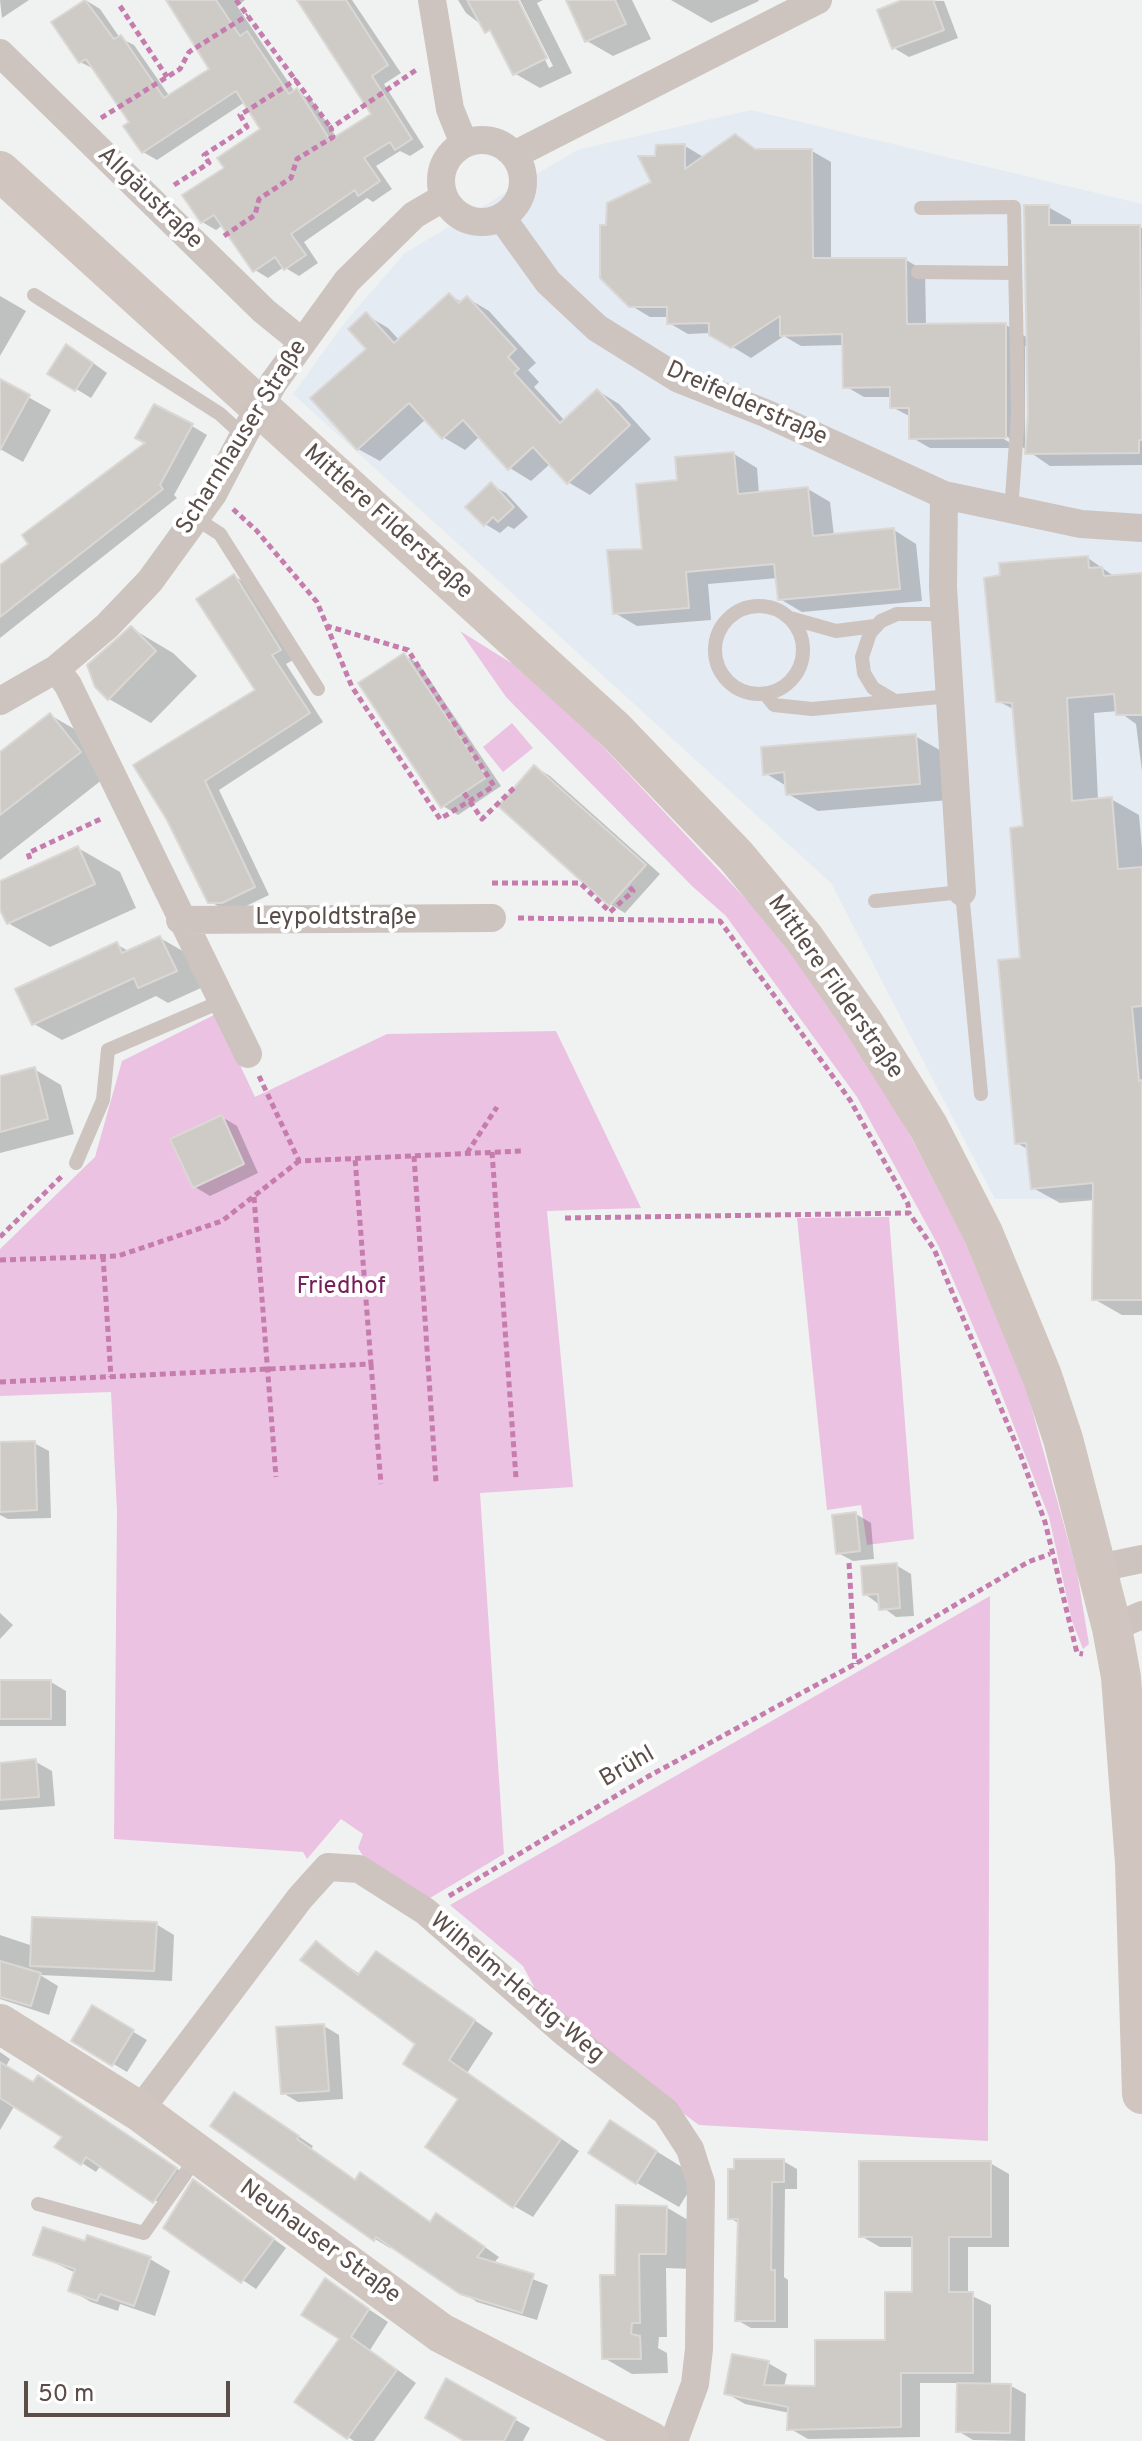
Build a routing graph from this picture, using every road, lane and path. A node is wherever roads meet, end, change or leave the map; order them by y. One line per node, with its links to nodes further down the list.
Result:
1 (236, 0): 5 (path)
2 (432, 0): 7 (street)
3 (818, 0): 13 (street)
4 (120, 6): 8 (path)
5 (248, 15): 8 (path); 9 (path)
6 (0, 53): 11 (street, Allgäustraße)
7 (441, 53): 10 (path); 12 (street)
8 (167, 77): 11 (path)
9 (297, 79): 10 (path); 16 (path)
10 (331, 128): 19 (path)
11 (79, 131): 16 (street, Allgäustraße)
12 (464, 144): 13 (street); 15 (street)
13 (514, 155): 18 (street)
14 (0, 171): 79 (main road, Mittlere Filderstraße)
15 (443, 198): 18 (street); 23 (street, Scharnhauser Straße)
16 (151, 200): 19 (street, Allgäustraße)
17 (921, 208): 21 (lane)
18 (502, 218): 26 (street, Dreifelderstraße)
19 (203, 250): 23 (street, Allgäustraße)
20 (918, 272): 21 (lane)
21 (1015, 273): 27 (lane)
22 (34, 295): 24 (lane)
23 (301, 341): 24 (street, Scharnhauser Straße, bridge)
24 (245, 434): 25 (street, Scharnhauser Straße)
25 (213, 494): 28 (street, Scharnhauser Straße); 32 (path)
26 (944, 495): 27 (street, Dreifelderstraße); 30 (street)
27 (1011, 512): 29 (street, Dreifelderstraße)
28 (195, 518): 34 (street, Scharnhauser Straße); 35 (lane)
29 (1142, 528)
30 (945, 614): 33 (lane); 37 (street)
31 (789, 618): 33 (lane); 36 (lane); 36 (lane)
32 (327, 626): 42 (path); 42 (path)
33 (875, 626): 39 (lane)
34 (56, 669): 38 (street, Scharnhauser Straße); 43 (street)
35 (318, 689)
36 (766, 695): 39 (lane)
37 (950, 696): 39 (lane); 47 (street)
38 (0, 701)
39 (895, 701)
40 (516, 786): 42 (path)
41 (464, 793): 42 (path)
42 (471, 802)
43 (126, 807): 44 (path); 50 (street)
44 (30, 859)
45 (492, 883): 46 (path)
46 (628, 885)
47 (962, 892): 48 (lane); 53 (lane)
48 (875, 901)
49 (492, 918): 50 (street, Leypoldtstraße); 63 (path)
50 (180, 920): 51 (street)
51 (220, 1002): 52 (street); 61 (lane)
52 (248, 1054): 60 (path)
53 (981, 1094)
54 (497, 1107): 57 (path)
55 (522, 1151): 56 (path)
56 (492, 1152): 57 (path); 73 (path)
57 (467, 1153): 58 (path)
58 (414, 1156): 59 (path); 74 (path)
59 (355, 1158): 60 (path); 68 (path)
60 (299, 1161): 62 (path)
61 (76, 1163): 65 (path)
62 (254, 1196): 66 (path); 69 (path)
63 (909, 1213): 64 (path); 76 (path)
64 (565, 1218)
65 (0, 1237)
66 (103, 1256): 67 (path); 70 (path)
67 (2, 1263)
68 (371, 1364): 69 (path); 75 (path)
69 (266, 1370): 70 (path); 72 (path)
70 (111, 1377): 71 (path)
71 (0, 1382)
72 (276, 1477)
73 (516, 1478)
74 (436, 1482)
75 (381, 1484)
76 (1050, 1554): 81 (path); 82 (path, Brühl)
77 (1142, 1559): 79 (street)
78 (849, 1563): 82 (path)
79 (1099, 1568): 80 (main road, Mittlere Filderstraße)
80 (1127, 1622): 85 (main road, Mittlere Filderstraße)
81 (1077, 1653)
82 (855, 1664): 83 (path, Brühl)
83 (425, 1911): 86 (street, Wilhelm-Hertig-Weg); 90 (street, Wilhelm-Hertig-Weg)
84 (0, 2024): 86 (main road, Neuhauser Straße)
85 (1142, 2094)
86 (139, 2111): 87 (main road, Neuhauser Straße)
87 (198, 2154): 88 (lane); 89 (main road, Neuhauser Straße)
88 (38, 2204)
89 (650, 2441)
90 (674, 2441)

